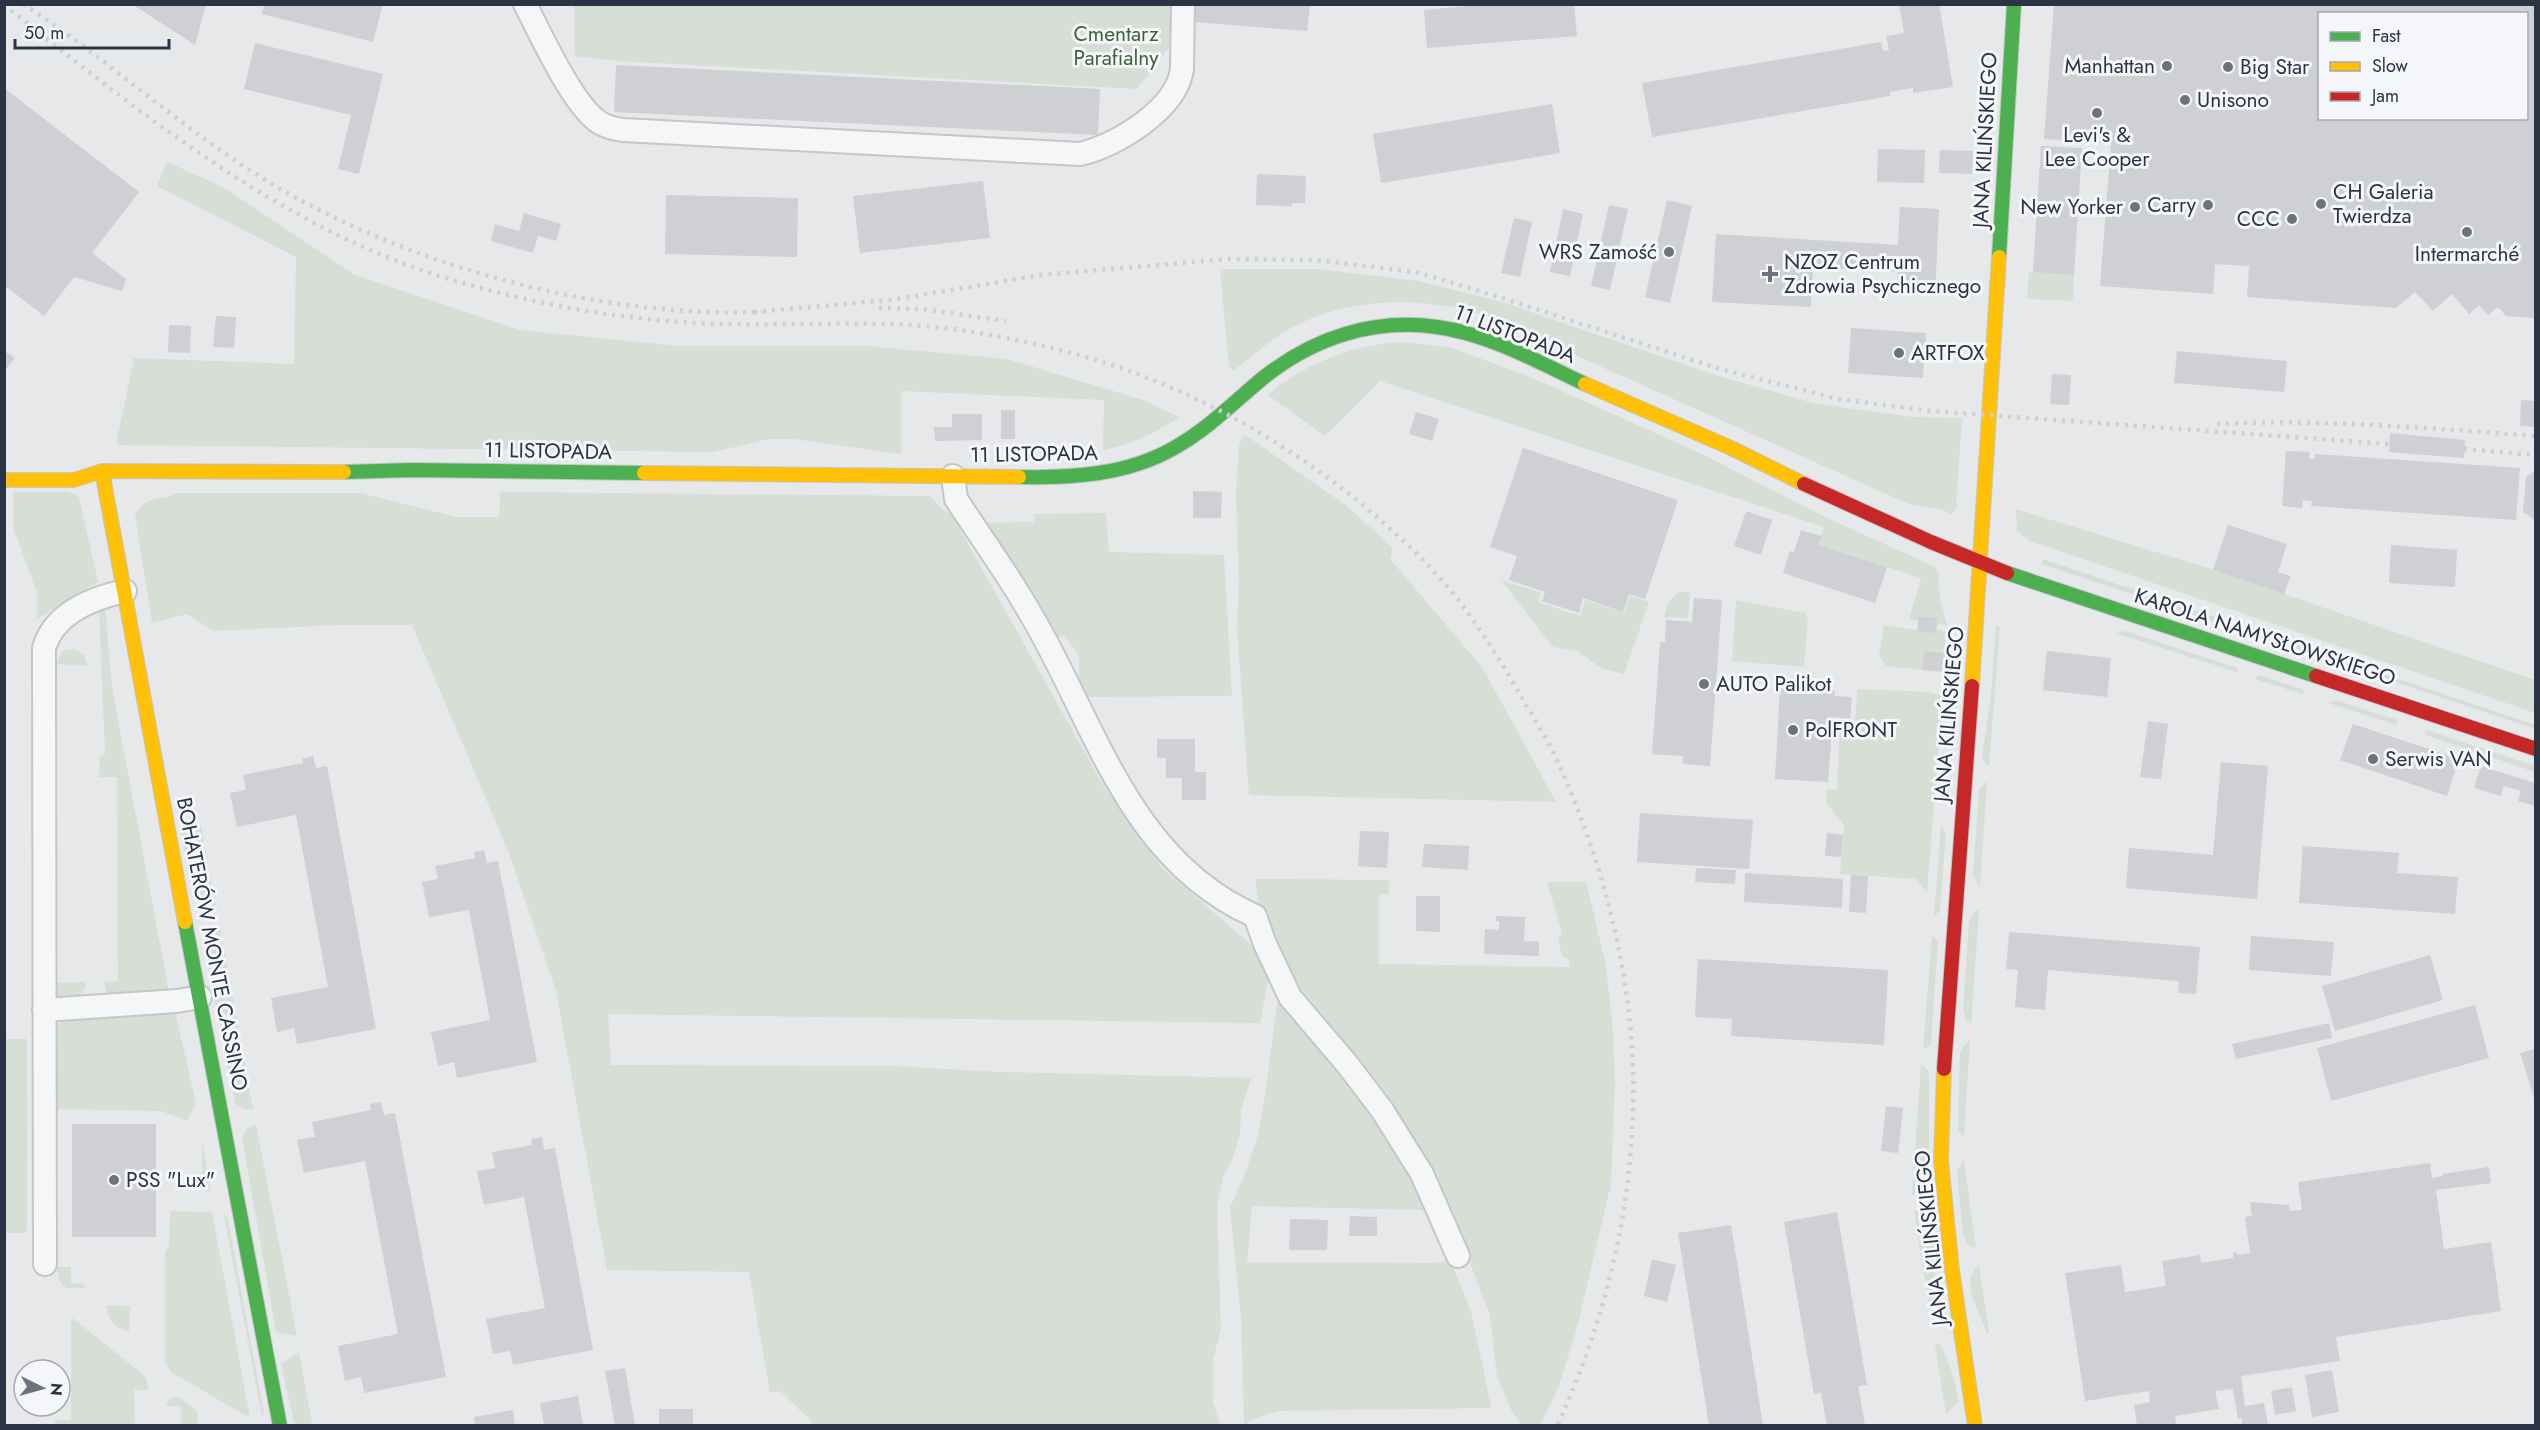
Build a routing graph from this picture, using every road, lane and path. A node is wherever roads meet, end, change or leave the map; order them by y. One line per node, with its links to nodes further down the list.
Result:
1 (525, 4): 2 (street)
2 (1182, 4)
3 (2014, 4): 8 (street, JANA KILIŃSKIEGO)
4 (76, 463): 5 (street)
5 (102, 471): 6 (street, 11 LISTOPADA); 7 (street); 9 (street, BOHATERÓW MONTE CASSINO)
6 (953, 476): 8 (street, 11 LISTOPADA); 13 (street)
7 (4, 480)
8 (1982, 563): 10 (street, KAROLA NAMYSŁOWSKIEGO); 16 (street, JANA KILIŃSKIEGO)
9 (125, 591): 11 (street, BOHATERÓW MONTE CASSINO); 12 (street)
10 (2535, 749)
11 (200, 997): 12 (street); 15 (street, BOHATERÓW MONTE CASSINO)
12 (44, 1010): 14 (street)
13 (1458, 1256)
14 (45, 1264)
15 (280, 1425)
16 (1975, 1425)

